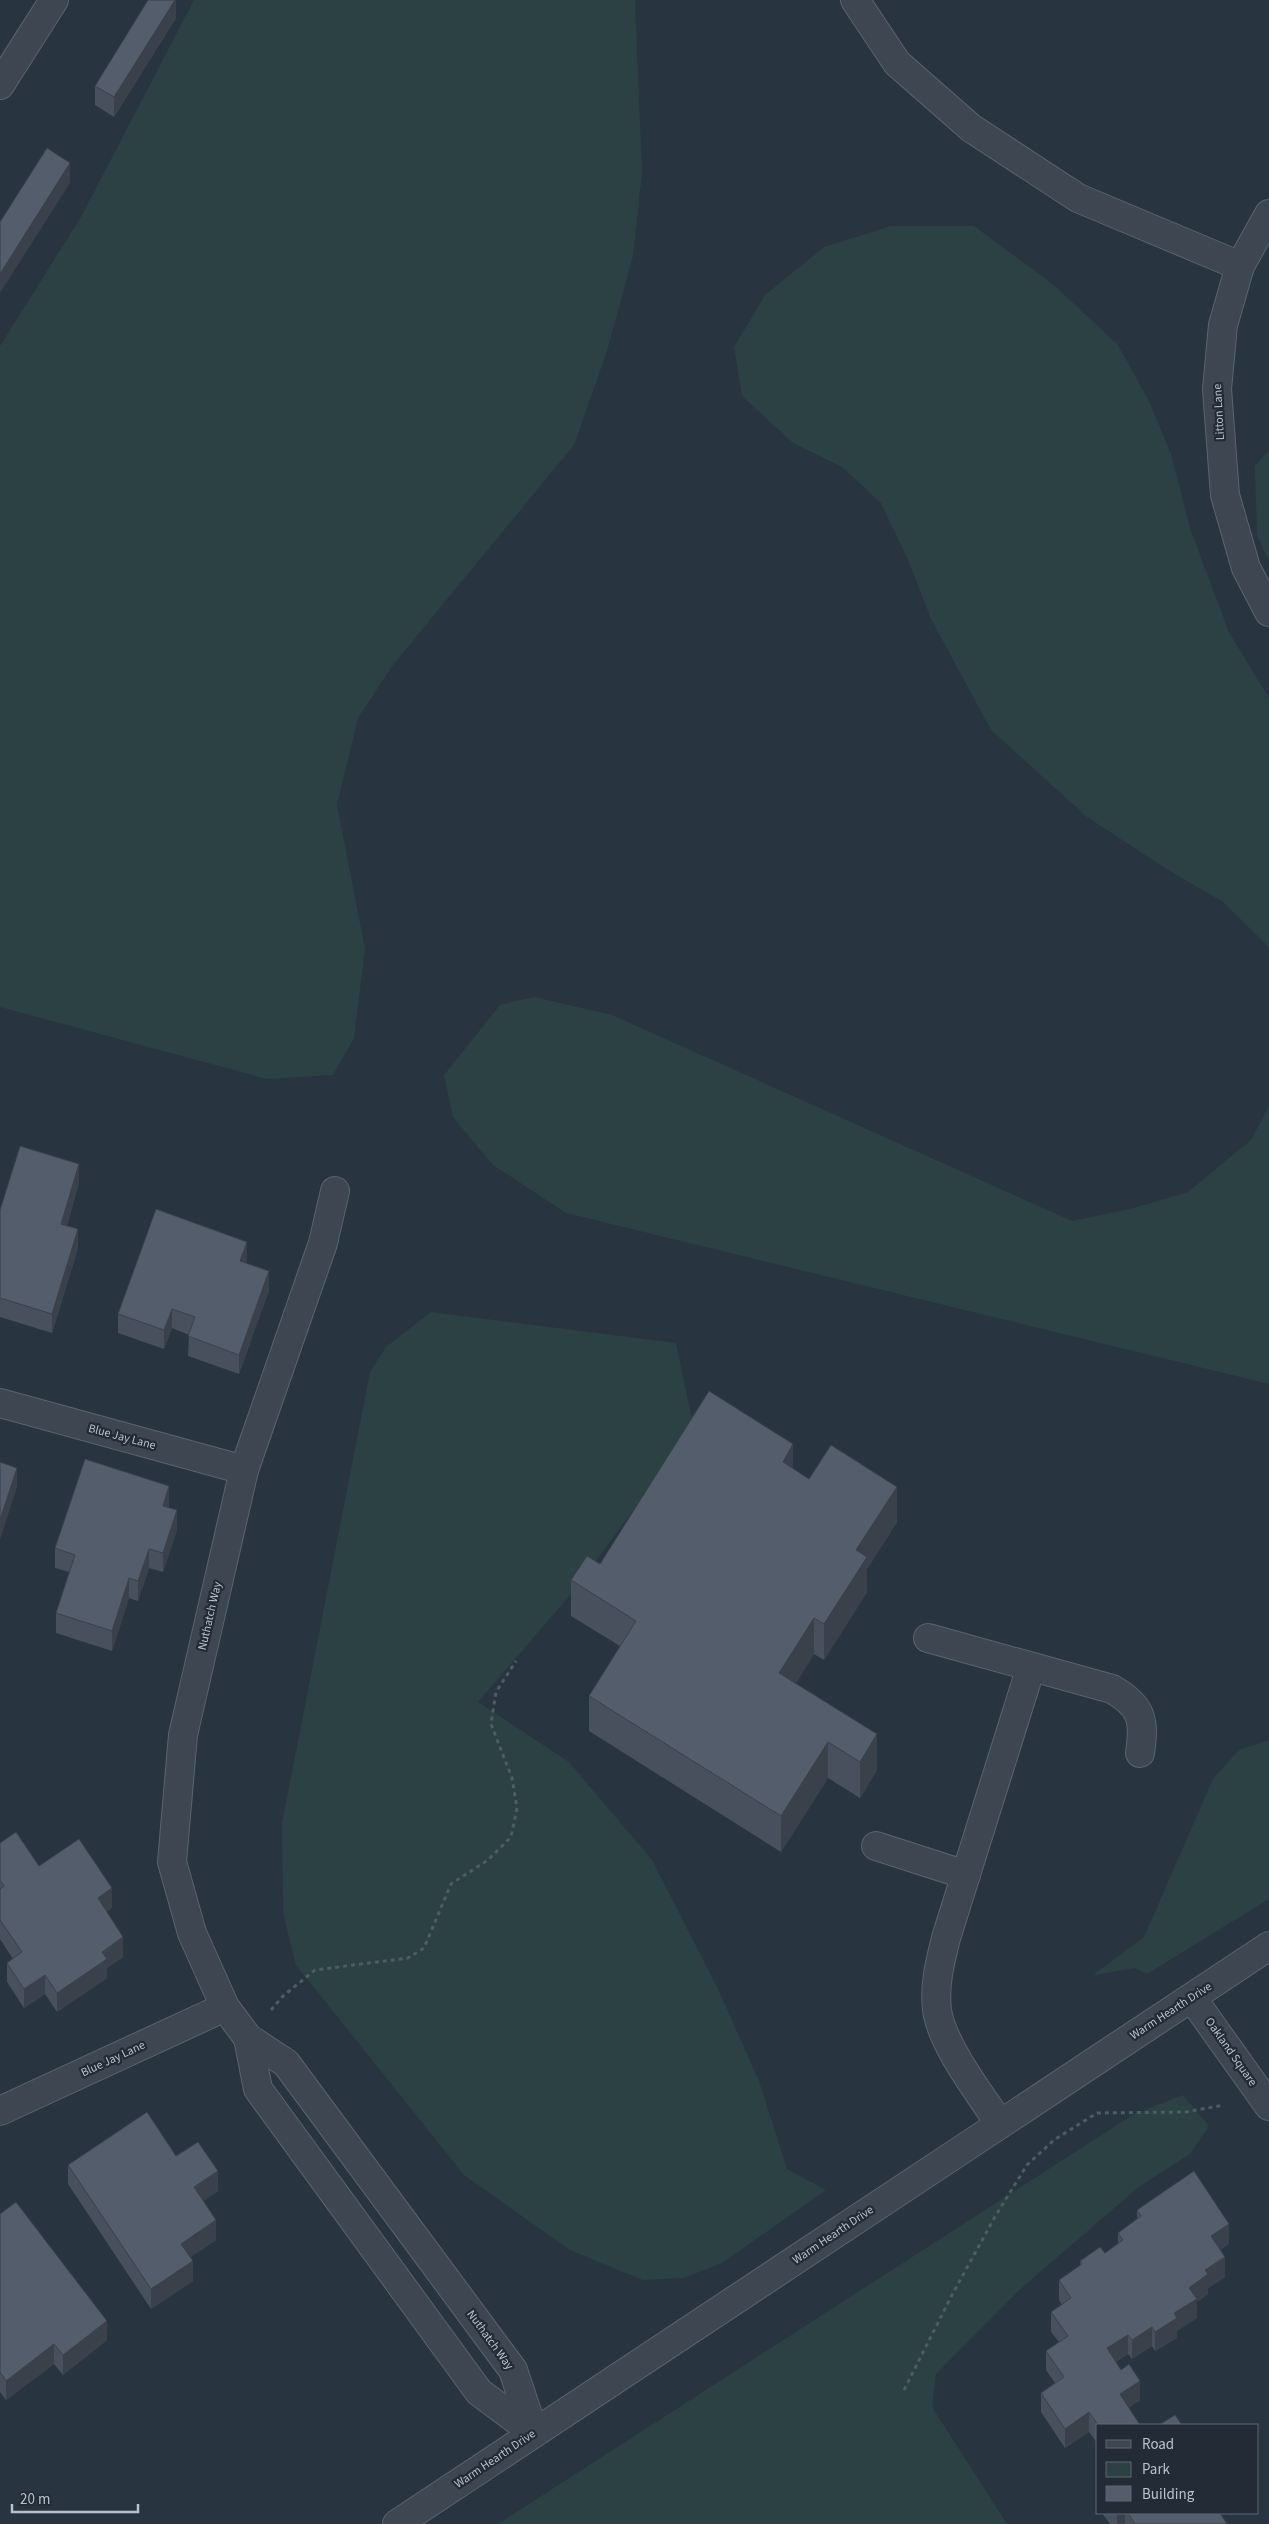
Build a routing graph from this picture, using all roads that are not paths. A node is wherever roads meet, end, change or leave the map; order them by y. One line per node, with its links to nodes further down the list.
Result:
1 (54, 0): 3 (street)
2 (855, 0): 5 (street)
3 (0, 85)
4 (1269, 214): 5 (street, Litton Lane)
5 (1240, 266): 6 (street, Litton Lane)
6 (1269, 612)
7 (336, 1191): 9 (street, Nuthatch Way)
8 (0, 1403): 9 (street, Blue Jay Lane)
9 (244, 1470): 17 (street, Nuthatch Way)
10 (928, 1638): 11 (street)
11 (1031, 1667): 12 (street); 14 (street)
12 (1140, 1753)
13 (876, 1846): 14 (street)
14 (966, 1875): 21 (street)
15 (1269, 1946): 16 (street, Warm Hearth Drive)
16 (1192, 1998): 19 (street, Oakland Square); 21 (street, Warm Hearth Drive)
17 (225, 2007): 18 (street, Nuthatch Way); 20 (street, Blue Jay Lane)
18 (248, 2038): 22 (street, Nuthatch Way); 22 (street, Nuthatch Way)
19 (1263, 2098)
20 (0, 2111)
21 (1000, 2124): 22 (street, Warm Hearth Drive)
22 (534, 2433): 23 (street, Warm Hearth Drive)
23 (397, 2524)

